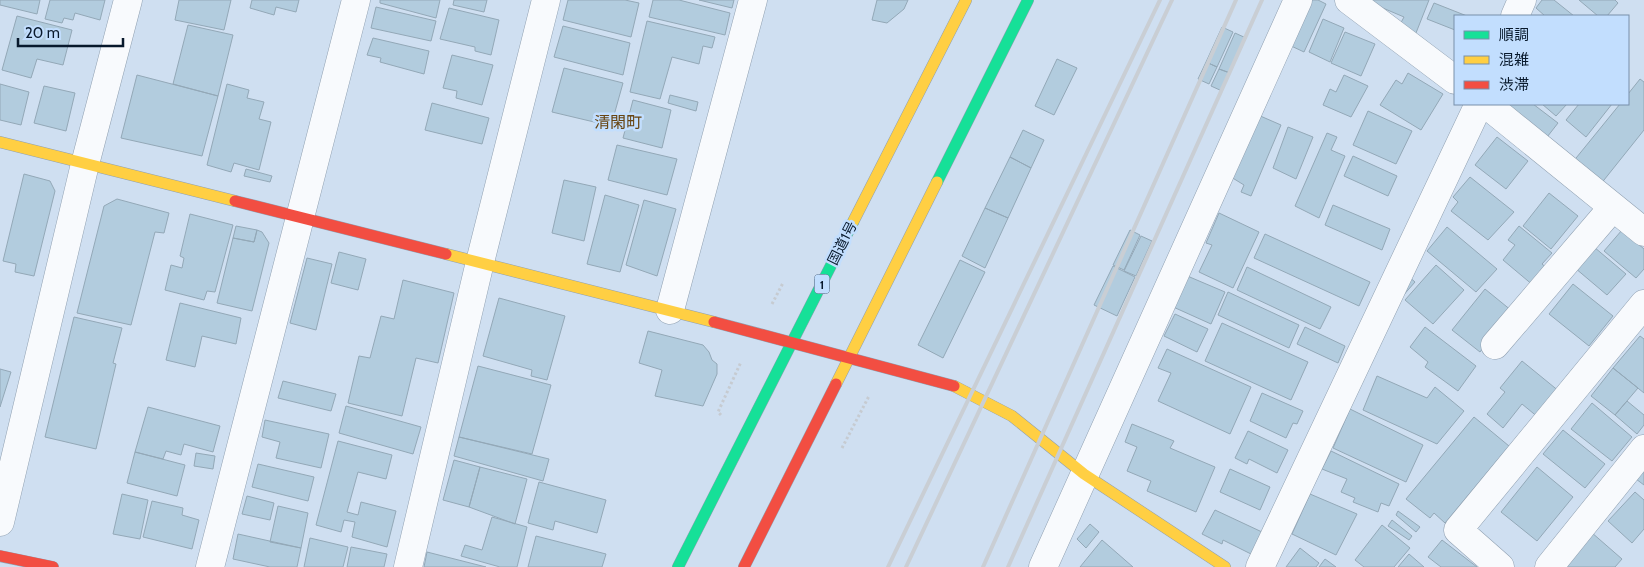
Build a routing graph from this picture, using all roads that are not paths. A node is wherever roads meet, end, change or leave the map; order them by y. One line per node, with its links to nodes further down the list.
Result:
1 (128, 0): 15 (street)
2 (356, 0): 17 (street)
3 (546, 0): 19 (street)
4 (754, 0): 21 (street)
5 (966, 0): 22 (main road, 国道1号 / 1)
6 (1028, 0): 24 (main road)
7 (1298, 0): 26 (street)
8 (1349, 0): 11 (street)
9 (1522, 0): 10 (street)
10 (1515, 15)
11 (1454, 79)
12 (1478, 105): 36 (street)
13 (1487, 105): 16 (street)
14 (0, 142): 15 (main road)
15 (85, 164): 17 (main road); 27 (street)
16 (1613, 208): 18 (street); 23 (street)
17 (300, 218): 19 (main road); 30 (street)
18 (1644, 232)
19 (480, 262): 21 (main road); 31 (street)
20 (1644, 304): 37 (street)
21 (670, 310): 22 (main road)
22 (792, 343): 24 (main road); 32 (main road, 国道1号 / 1)
23 (1495, 346)
24 (849, 359): 26 (main road); 33 (main road)
25 (1644, 449): 38 (street)
26 (1084, 474): 34 (street); 35 (main road)
27 (0, 522)
28 (0, 556): 29 (main road)
29 (53, 567)
30 (210, 567)
31 (408, 567)
32 (678, 567)
33 (744, 567)
34 (1043, 567)
35 (1225, 567)
36 (1260, 567)
37 (1500, 567)
38 (1549, 567)

